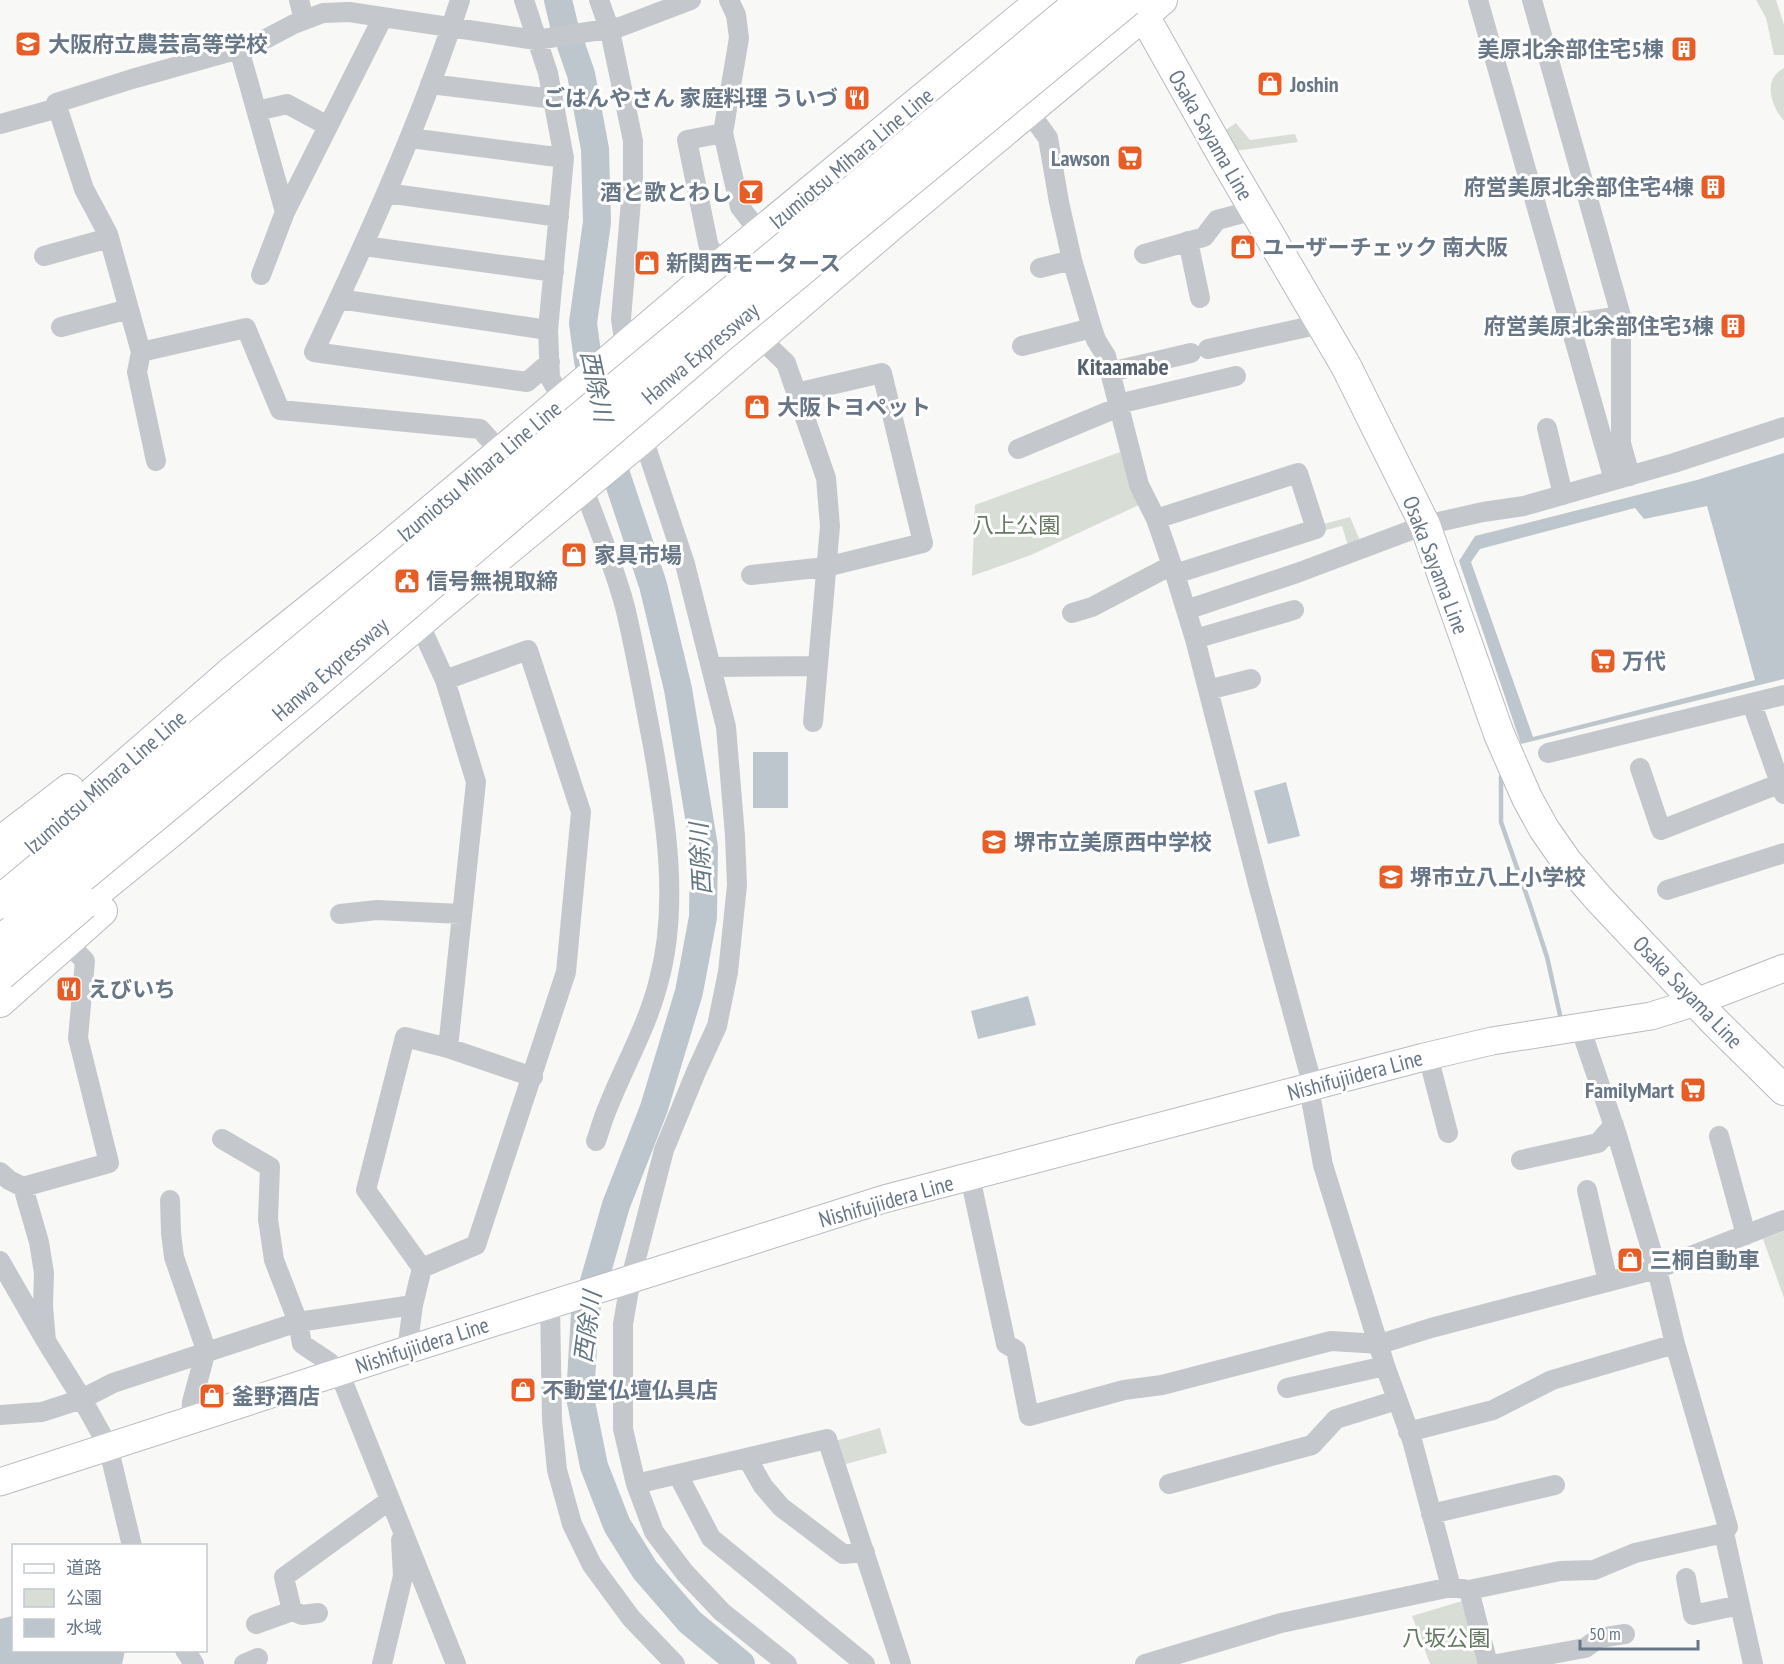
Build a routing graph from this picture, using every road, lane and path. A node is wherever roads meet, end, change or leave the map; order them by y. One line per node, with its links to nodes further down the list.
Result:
1 (299, 0): 13 (street)
2 (460, 0): 14 (street)
3 (524, 0): 16 (street)
4 (599, 0): 15 (street)
5 (691, 0): 15 (street)
6 (729, 0): 25 (street)
7 (1084, 0): 94 (highway, Hanwa Expressway, bridge)
8 (1478, 0): 48 (street)
9 (1532, 0): 46 (street)
10 (1028, 4): 32 (main road, Izumiotsu Mihara Line Line)
11 (1142, 4): 22 (main road); 29 (main road, Osaka Sayama Line); 88 (highway, Hanwa Expressway, bridge)
12 (383, 17): 13 (street); 14 (street); 24 (street)
13 (304, 20): 17 (street)
14 (452, 26): 16 (street); 18 (street)
15 (609, 29): 16 (street); 55 (street)
16 (536, 40): 19 (street)
17 (239, 49): 20 (street); 21 (street)
18 (430, 84): 19 (street); 26 (street)
19 (553, 99): 27 (street)
20 (58, 108): 23 (street); 33 (street)
21 (257, 111): 24 (street); 30 (street)
22 (1029, 112): 38 (street); 52 (main road)
23 (0, 124)
24 (328, 126): 30 (street)
25 (723, 133): 32 (street); 39 (street)
26 (410, 138): 27 (street); 28 (street)
27 (564, 158): 31 (street)
28 (386, 193): 31 (street); 35 (street)
29 (1254, 210): 34 (street); 47 (main road, Osaka Sayama Line)
30 (285, 212): 42 (street)
31 (559, 217): 41 (street)
32 (760, 233): 39 (main road, Izumiotsu Mihara Line Line)
33 (109, 238): 37 (street); 45 (street)
34 (1188, 241): 36 (street); 43 (street)
35 (364, 246): 41 (street); 44 (street)
36 (1144, 254)
37 (44, 256)
38 (1072, 260): 40 (street); 50 (street)
39 (723, 263): 55 (main road, Izumiotsu Mihara Line Line)
40 (1040, 268)
41 (554, 272): 51 (street)
42 (261, 275)
43 (1200, 298)
44 (339, 299): 51 (street); 56 (street)
45 (129, 309): 49 (street); 54 (street)
46 (1621, 316): 48 (street); 68 (street)
47 (1321, 324): 57 (street); 72 (main road, Osaka Sayama Line)
48 (1569, 324): 68 (street)
49 (61, 327)
50 (1092, 328): 53 (street); 57 (street)
51 (548, 330): 56 (street)
52 (760, 338): 59 (street); 64 (main road)
53 (1022, 346)
54 (141, 352): 66 (street); 67 (street)
55 (620, 352): 60 (main road, Izumiotsu Mihara Line Line)
56 (550, 362): 60 (street)
57 (1110, 372): 61 (street)
58 (1236, 376): 61 (street)
59 (796, 393): 74 (street); 74 (street)
60 (565, 399): 66 (main road, Izumiotsu Mihara Line Line)
61 (1118, 406): 65 (street); 71 (street)
62 (1784, 427): 68 (street)
63 (1547, 428): 70 (street)
64 (641, 439): 69 (main road); 83 (street)
65 (1018, 449)
66 (501, 452): 73 (main road, Izumiotsu Mihara Line Line)
67 (156, 461)
68 (1622, 478): 70 (street)
69 (586, 485): 80 (main road); 120 (street)
70 (1563, 495): 72 (street)
71 (1156, 519): 75 (street); 75 (street)
72 (1425, 525): 77 (street); 109 (main road, Osaka Sayama Line)
73 (371, 560): 80 (street); 84 (main road, Izumiotsu Mihara Line Line)
74 (826, 567): 76 (street); 82 (street)
75 (1174, 570): 77 (street); 79 (street)
76 (751, 575)
77 (1186, 610): 81 (street)
78 (1294, 610): 81 (street)
79 (1072, 613)
80 (419, 623): 86 (street); 96 (main road)
81 (1195, 639): 87 (street)
82 (818, 666): 83 (street); 91 (street)
83 (711, 667): 132 (street)
84 (231, 672): 97 (main road); 99 (main road, Izumiotsu Mihara Line Line)
85 (1251, 679): 87 (street)
86 (445, 680): 103 (street); 113 (street)
87 (1208, 690): 114 (street)
88 (301, 694): 105 (highway, Hanwa Expressway, bridge); 107 (highway, bridge)
89 (1784, 694): 90 (street)
90 (1752, 704): 92 (street); 95 (street)
91 (813, 722)
92 (1548, 753)
93 (1640, 768): 95 (street)
94 (145, 782): 99 (highway, bridge); 101 (highway, Hanwa Expressway, bridge)
95 (1783, 787)
96 (171, 832): 104 (main road); 107 (main road)
97 (0, 842)
98 (1784, 853): 100 (street)
99 (0, 874)
100 (1667, 890)
101 (0, 902)
102 (340, 914): 103 (street)
103 (461, 915): 111 (street)
104 (67, 942): 108 (main road); 124 (street)
105 (0, 943)
106 (1784, 968): 109 (main road, Nishifujiidera Line)
107 (0, 973)
108 (0, 1002)
109 (1696, 1002): 110 (main road, Nishifujiidera Line); 115 (main road, Osaka Sayama Line)
110 (1580, 1027): 112 (main road, Nishifujiidera Line); 116 (street)
111 (448, 1048): 113 (street); 130 (street)
112 (1428, 1056): 114 (main road, Nishifujiidera Line); 117 (street)
113 (532, 1077): 130 (street)
114 (1311, 1087): 123 (main road, Nishifujiidera Line); 138 (street)
115 (1784, 1090)
116 (1614, 1125): 121 (street); 131 (street)
117 (1448, 1133)
118 (1719, 1136): 128 (street)
119 (222, 1139): 136 (street)
120 (596, 1141)
121 (1521, 1160)
122 (0, 1172): 124 (street)
123 (969, 1177): 132 (main road, Nishifujiidera Line); 138 (street)
124 (23, 1187): 137 (street)
125 (1587, 1190): 133 (street)
126 (170, 1200): 141 (street)
127 (1784, 1220): 128 (street)
128 (1746, 1235): 131 (street)
129 (0, 1261): 137 (street)
130 (422, 1268): 135 (street)
131 (1657, 1269): 133 (street); 139 (street)
132 (625, 1280): 134 (main road, Nishifujiidera Line); 154 (street)
133 (1608, 1282): 138 (street)
134 (555, 1303): 140 (main road, Nishifujiidera Line); 172 (street)
135 (413, 1305): 136 (street); 140 (street)
136 (298, 1322): 141 (street); 143 (street)
137 (46, 1341): 145 (street)
138 (1380, 1344): 142 (street)
139 (1675, 1344): 149 (street); 160 (street)
140 (407, 1350): 143 (main road, Nishifujiidera Line)
141 (204, 1353): 145 (street); 148 (street)
142 (1385, 1366): 144 (street); 146 (street)
143 (339, 1372): 148 (main road, Nishifujiidera Line); 157 (street)
144 (1287, 1388)
145 (82, 1399): 147 (street); 150 (street)
146 (1397, 1400): 149 (street); 155 (street)
147 (0, 1415)
148 (191, 1419): 150 (main road, Nishifujiidera Line)
149 (1408, 1432): 158 (street)
150 (108, 1446): 153 (main road, Nishifujiidera Line); 161 (street)
151 (747, 1458): 152 (street); 162 (street); 162 (street)
152 (678, 1475): 154 (street); 174 (street)
153 (0, 1482)
154 (636, 1484): 173 (street)
155 (1170, 1484)
156 (1555, 1485): 158 (street)
157 (390, 1500): 159 (street); 166 (street)
158 (1431, 1514): 164 (street)
159 (400, 1525): 170 (street); 171 (street)
160 (1724, 1533): 164 (street); 165 (street)
161 (132, 1544)
162 (864, 1552): 175 (street)
163 (1686, 1578): 165 (street)
164 (1460, 1589): 176 (street); 177 (street)
165 (1740, 1605): 179 (street)
166 (292, 1611): 167 (street); 168 (street)
167 (318, 1613)
168 (256, 1624)
169 (1625, 1634): 178 (street)
170 (382, 1664)
171 (456, 1664)
172 (675, 1664)
173 (787, 1664)
174 (865, 1664)
175 (901, 1664)
176 (1145, 1664)
177 (1488, 1664)
178 (1497, 1664)
179 (1753, 1664)

